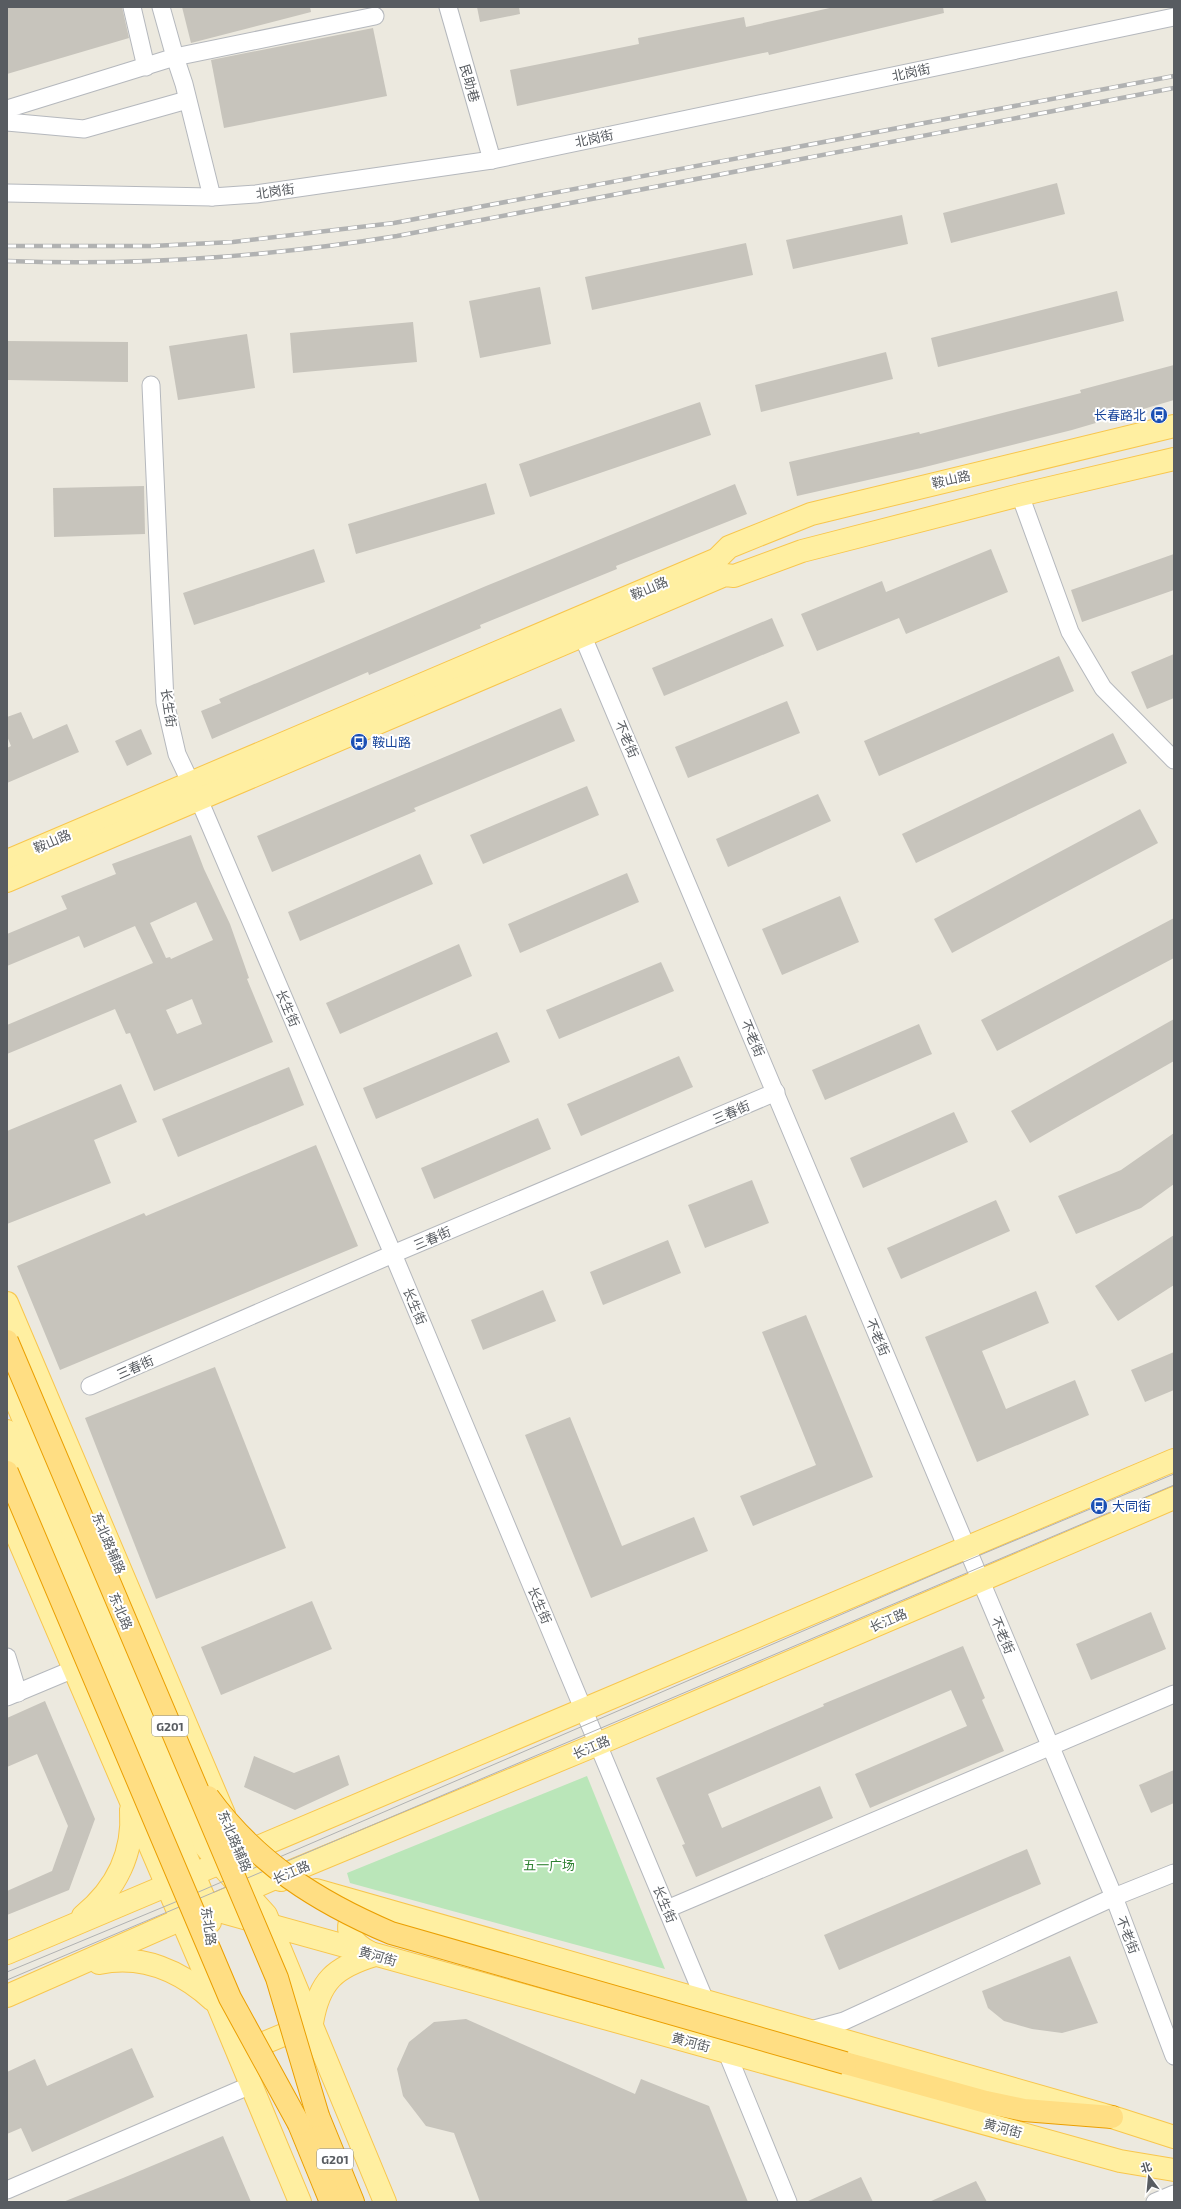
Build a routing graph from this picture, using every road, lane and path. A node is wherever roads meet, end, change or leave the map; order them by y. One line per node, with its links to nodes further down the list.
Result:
1 (132, 7): 7 (street)
2 (161, 7): 6 (street)
3 (448, 7): 11 (street, 民助巷)
4 (370, 12): 6 (street)
5 (1174, 17): 11 (street, 北岗街)
6 (175, 58): 7 (street); 8 (street)
7 (146, 67): 9 (street)
8 (187, 100): 10 (street); 13 (street)
9 (7, 109)
10 (7, 122)
11 (492, 160): 13 (street, 北岗街)
12 (7, 193): 13 (street, 北岗街)
13 (212, 197)
14 (151, 386): 20 (street, 长生街)
15 (1174, 426): 18 (main road, 鞍山路)
16 (1174, 459): 17 (main road, 鞍山路)
17 (1020, 495): 18 (main road, 鞍山路); 19 (street)
18 (579, 628): 20 (main road, 鞍山路); 23 (street, 不老街)
19 (1174, 760)
20 (195, 791): 21 (main road, 鞍山路); 22 (main road, 鞍山路); 24 (street, 长生街)
21 (7, 861)
22 (7, 881)
23 (776, 1092): 24 (street, 三春街); 34 (street, 不老街)
24 (393, 1254): 28 (street, 三春街); 42 (street, 长生街)
25 (7, 1303): 27 (main road, 东北路辅路)
26 (7, 1340): 45 (highway, 东北路 / G201, bridge)
27 (32, 1362): 29 (main road); 49 (main road, 东北路辅路)
28 (90, 1386)
29 (12, 1405): 38 (main road, 东北路); 47 (main road, 东北路)
30 (1174, 1460): 34 (main road)
31 (7, 1472): 74 (highway, 东北路 / G201, bridge)
32 (1174, 1498): 35 (main road, 长江路)
33 (7, 1513): 36 (main road)
34 (966, 1547): 35 (street, 不老街); 42 (main road)
35 (980, 1580): 43 (main road, 长江路); 44 (street, 不老街)
36 (57, 1628): 38 (main road); 39 (main road)
37 (7, 1657): 41 (street)
38 (103, 1658): 51 (main road, 东北路)
39 (74, 1669): 41 (street); 46 (main road)
40 (1174, 1694): 44 (street)
41 (12, 1695)
42 (584, 1709): 43 (street, 长生街); 49 (main road)
43 (598, 1744): 52 (main road, 长江路); 56 (street, 长生街)
44 (1050, 1746): 54 (street, 不老街); 56 (street)
45 (189, 1772): 73 (highway, bridge); 74 (highway, 东北路 / G201, bridge)
46 (131, 1801): 53 (main road); 60 (main road)
47 (195, 1824): 48 (main road, 东北路); 49 (main road)
48 (219, 1863): 49 (main road); 49 (main road, 东北路); 51 (main road)
49 (245, 1870): 52 (main road); 55 (main road); 59 (main road, 东北路)
50 (1174, 1873): 54 (street)
51 (194, 1874): 53 (main road); 55 (main road, 东北路)
52 (275, 1878): 57 (main road)
53 (166, 1886): 58 (main road); 60 (main road)
54 (1114, 1897): 68 (street); 71 (street, 不老街)
55 (208, 1908): 58 (main road); 59 (main road, 黄河街); 66 (main road, 东北路)
56 (668, 1909): 65 (street, 长生街)
57 (387, 1910): 62 (main road); 65 (main road)
58 (181, 1920): 63 (main road); 66 (main road)
59 (269, 1920): 62 (main road, 黄河街); 67 (main road, 东北路)
60 (71, 1926): 61 (main road)
61 (7, 1953)
62 (375, 1955): 67 (main road); 69 (main road, 黄河街)
63 (74, 1968): 64 (main road); 66 (main road)
64 (7, 1996)
65 (705, 2001): 68 (main road); 69 (street, 长生街)
66 (217, 2003): 70 (main road, 东北路)
67 (312, 2023): 70 (main road); 82 (main road, 东北路)
68 (809, 2030): 69 (street); 73 (main road)
69 (727, 2052): 76 (main road, 黄河街); 83 (street, 长生街)
70 (238, 2054): 72 (main road, 东北路)
71 (1174, 2056)
72 (251, 2085): 77 (street); 79 (main road, 东北路)
73 (1112, 2117): 75 (main road)
74 (308, 2120): 80 (highway, 东北路); 81 (highway, 东北路 / G201)
75 (1174, 2137)
76 (1174, 2170)
77 (7, 2190)
78 (1174, 2194): 84 (street)
79 (300, 2202)
80 (331, 2202)
81 (353, 2202)
82 (385, 2202)
83 (788, 2202)
84 (1155, 2202)

